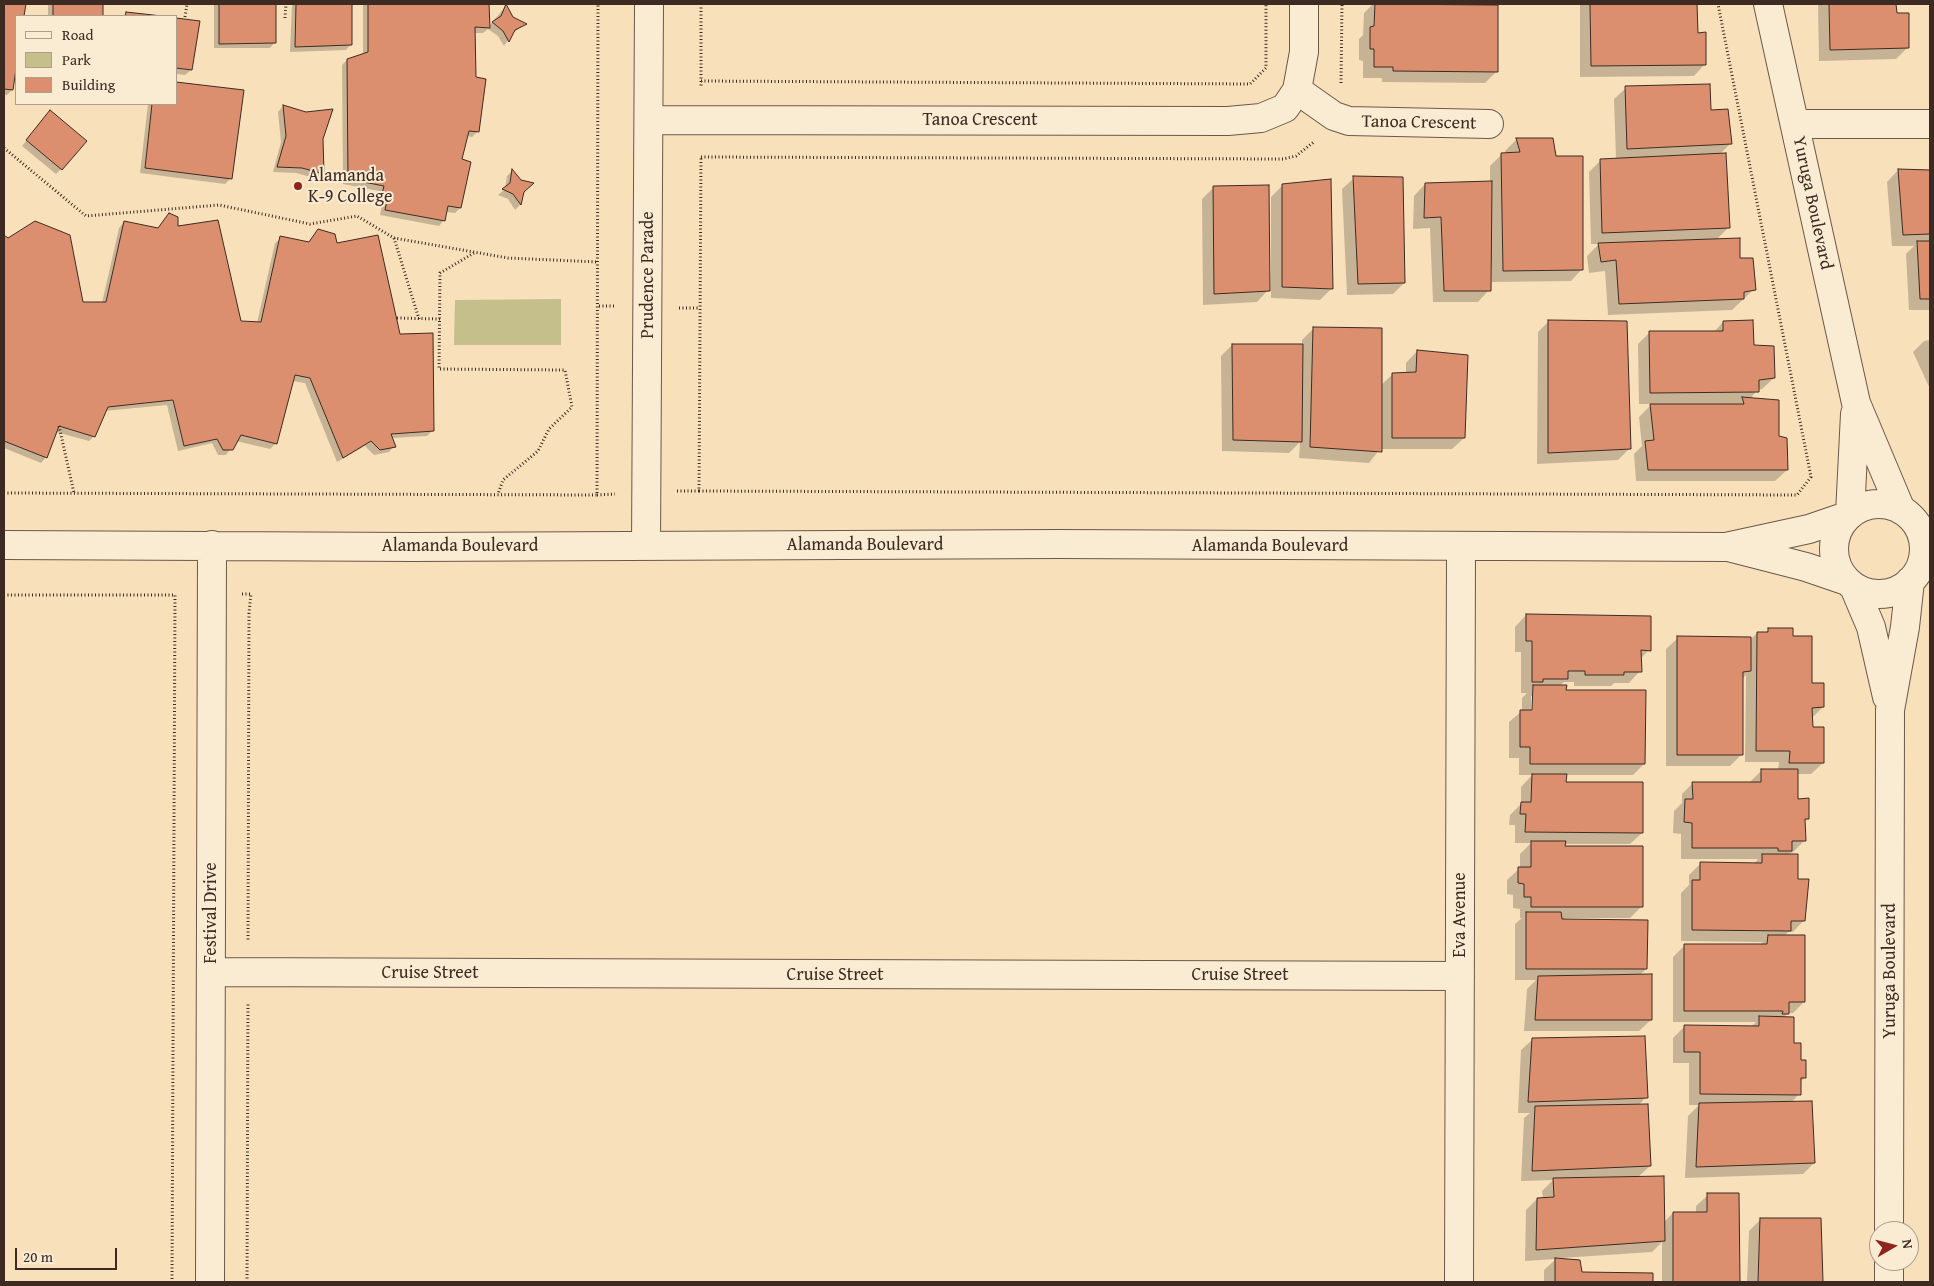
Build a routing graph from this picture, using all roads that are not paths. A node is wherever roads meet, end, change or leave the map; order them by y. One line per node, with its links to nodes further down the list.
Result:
1 (649, 4): 5 (street, Prudence Parade)
2 (1304, 4): 4 (street, Tanoa Crescent)
3 (1768, 4): 7 (street, Yuruga Boulevard)
4 (1297, 90): 5 (street, Tanoa Crescent); 6 (street, Tanoa Crescent)
5 (650, 120): 14 (street, Prudence Parade)
6 (1489, 124)
7 (1795, 124): 8 (street); 9 (street, Yuruga Boulevard)
8 (1930, 124)
9 (1856, 402): 10 (street, Yuruga Boulevard); 11 (street, Yuruga Boulevard)
10 (1849, 515): 11 (street); 16 (street, Alamanda Boulevard); 18 (street)
11 (1914, 516): 17 (street)
12 (4, 544): 13 (street, Alamanda Boulevard)
13 (212, 544): 14 (street, Alamanda Boulevard); 20 (street, Festival Drive)
14 (646, 546): 15 (street, Alamanda Boulevard)
15 (1461, 547): 16 (street, Alamanda Boulevard); 21 (street, Eva Avenue)
16 (1726, 547): 18 (street, Alamanda Boulevard)
17 (1918, 576): 18 (street); 19 (street, Yuruga Boulevard)
18 (1851, 584): 19 (street, Yuruga Boulevard)
19 (1890, 710): 22 (street, Yuruga Boulevard)
20 (211, 972): 21 (street, Cruise Street); 23 (street, Festival Drive)
21 (1460, 976): 24 (street, Eva Avenue)
22 (1889, 1221)
23 (210, 1282)
24 (1458, 1282)

